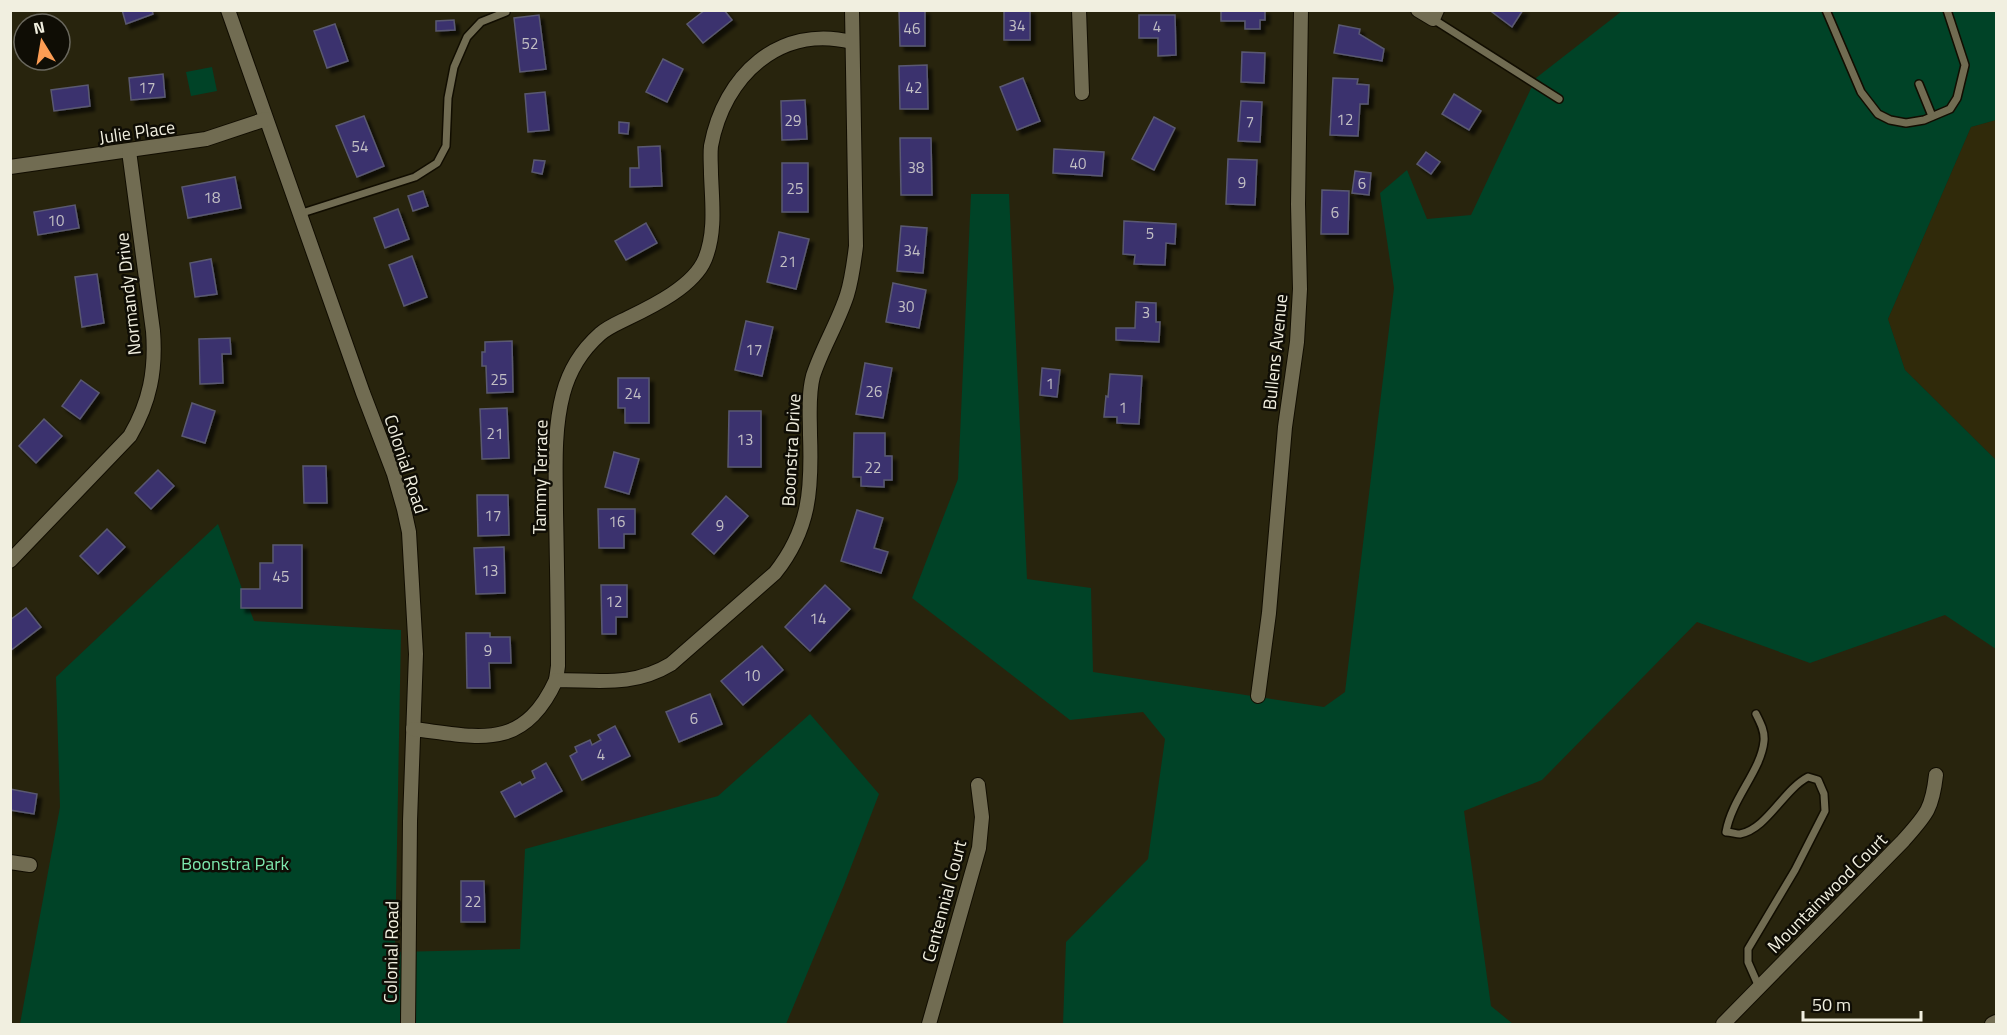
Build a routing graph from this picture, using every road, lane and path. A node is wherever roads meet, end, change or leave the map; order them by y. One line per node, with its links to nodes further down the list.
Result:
1 (228, 10): 15 (street, Colonial Road)
2 (852, 10): 10 (street, Boonstra Drive)
3 (1079, 10): 12 (street)
4 (1301, 10): 21 (street, Bullens Avenue)
5 (1418, 10): 9 (street)
6 (1826, 10): 14 (lane)
7 (1947, 10): 14 (lane)
8 (506, 12): 18 (lane)
9 (1435, 15): 13 (lane)
10 (852, 42): 20 (street, Tammy Terrace); 20 (street, Boonstra Drive)
11 (1919, 84): 14 (lane)
12 (1082, 93)
13 (1559, 99)
14 (1932, 116)
15 (266, 119): 16 (street, Julie Place); 18 (street, Colonial Road)
16 (129, 151): 17 (street, Julie Place); 19 (street, Normandy Drive)
17 (10, 167)
18 (299, 214): 23 (street, Colonial Road)
19 (10, 561)
20 (556, 680): 23 (street, Tammy Terrace)
21 (1258, 696)
22 (1756, 714): 28 (lane)
23 (413, 729): 30 (street, Colonial Road)
24 (1936, 775): 28 (street, Mountainwood Court)
25 (978, 785): 31 (street, Centennial Court)
26 (10, 862): 27 (street)
27 (30, 865)
28 (1759, 987): 32 (street, Mountainwood Court)
29 (1996, 1022): 33 (street)
30 (408, 1024)
31 (929, 1024)
32 (1723, 1024)
33 (1992, 1024)

